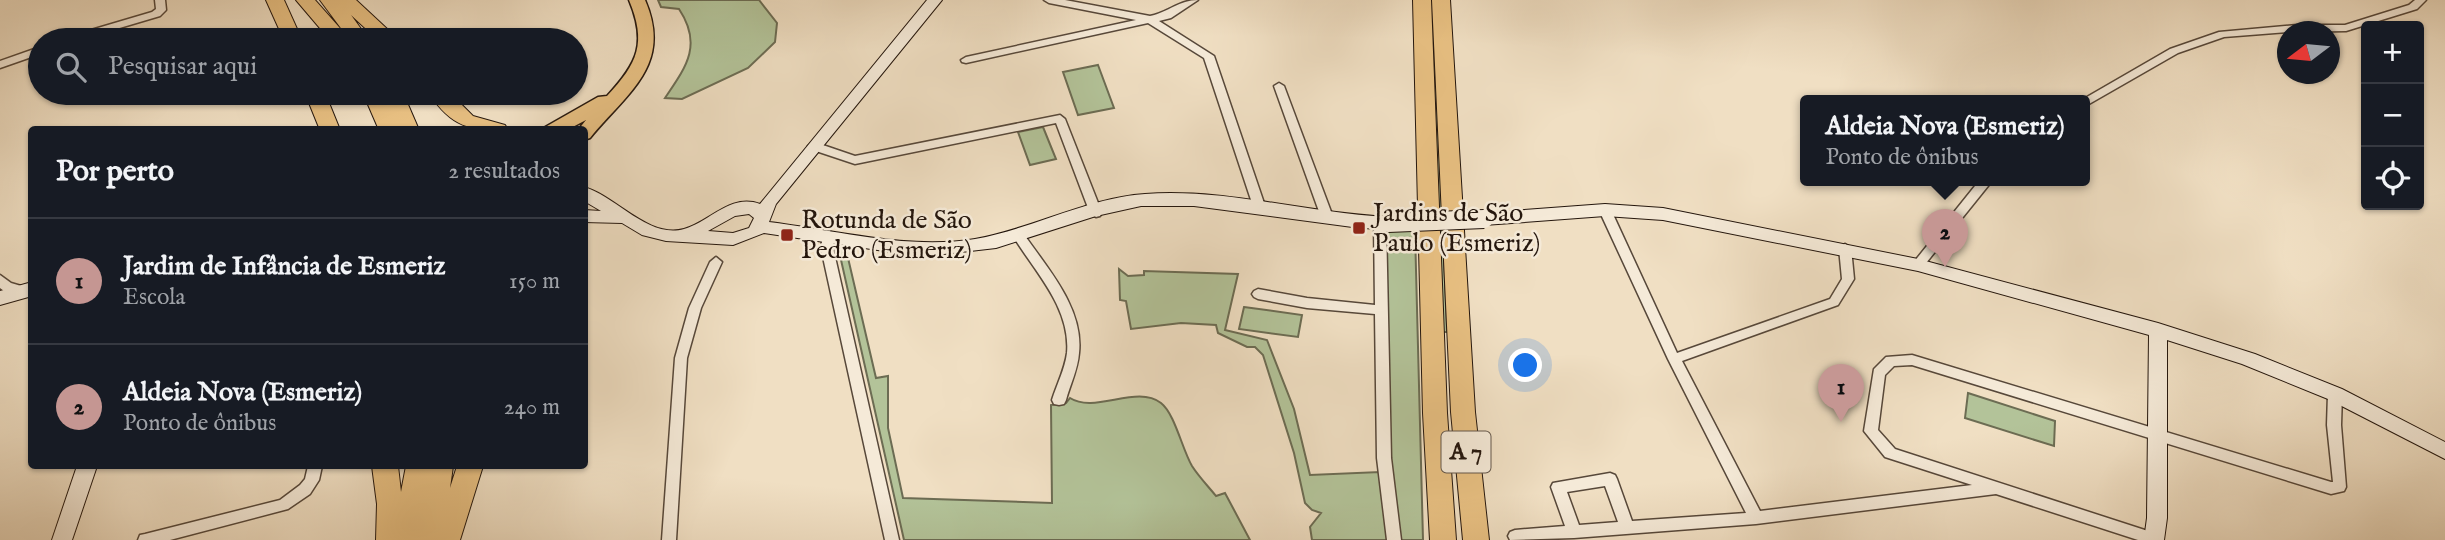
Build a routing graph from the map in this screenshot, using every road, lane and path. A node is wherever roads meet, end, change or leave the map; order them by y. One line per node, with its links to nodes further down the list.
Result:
1 (160, 0): 15 (street)
2 (275, 0): 16 (highway)
3 (305, 0): 17 (highway)
4 (329, 0): 18 (highway)
5 (345, 0): 19 (highway)
6 (637, 0): 25 (main road)
7 (935, 0): 37 (street)
8 (1049, 0): 13 (street)
9 (1193, 0): 14 (street)
10 (1422, 0): 88 (highway, A 7)
11 (1441, 0): 89 (highway, A 7)
12 (2421, 0): 26 (street)
13 (1102, 10): 14 (street); 20 (street)
14 (1148, 19): 20 (street); 42 (street)
15 (109, 28)
16 (288, 28)
17 (330, 28)
18 (351, 28)
19 (376, 28)
20 (1100, 30): 22 (street)
21 (28, 54): 23 (street)
22 (966, 60)
23 (0, 65)
24 (1279, 86): 47 (street)
25 (625, 87): 35 (main road); 36 (main road)
26 (2090, 98)
27 (320, 105): 31 (highway)
28 (379, 105): 32 (highway)
29 (399, 105): 33 (highway)
30 (451, 105): 34 (highway)
31 (328, 126)
32 (388, 126)
33 (408, 126)
34 (484, 126)
35 (557, 126)
36 (588, 129)
37 (814, 146): 38 (street); 44 (street)
38 (787, 182): 41 (street); 49 (street)
39 (1982, 186): 57 (street)
40 (588, 196): 48 (street)
41 (745, 207): 46 (street); 49 (street)
42 (1260, 209): 44 (street); 47 (street)
43 (1605, 210): 50 (street, bridge); 55 (street); 64 (street)
44 (1096, 212): 53 (street)
45 (588, 216): 48 (street)
46 (722, 217): 52 (street); 54 (street)
47 (1327, 217): 50 (street)
48 (625, 219): 52 (street)
49 (762, 222): 51 (street); 54 (street)
50 (1384, 223): 62 (street)
51 (829, 235): 53 (street); 86 (street)
52 (685, 236): 54 (street)
53 (1018, 236): 66 (street)
54 (726, 238)
55 (1845, 248): 57 (street); 64 (street)
56 (716, 262): 85 (street)
57 (1918, 265): 63 (street)
58 (0, 280): 59 (street)
59 (28, 290): 61 (street)
60 (1258, 294): 62 (street)
61 (0, 298)
62 (1380, 310): 87 (street)
63 (2158, 330): 65 (street); 67 (street)
64 (1674, 359): 76 (street)
65 (2335, 394): 67 (street); 68 (street)
66 (1059, 400)
67 (2157, 435): 75 (street); 91 (street)
68 (2445, 451)
69 (86, 469): 79 (street)
70 (315, 469): 80 (street)
71 (385, 469): 81 (highway)
72 (418, 469): 82 (highway)
73 (440, 469): 83 (highway)
74 (469, 469): 84 (highway)
75 (1995, 488): 76 (street); 91 (street)
76 (1756, 518): 77 (street)
77 (1627, 527): 78 (street); 78 (street)
78 (1574, 532): 90 (street)
79 (62, 540)
80 (145, 540)
81 (390, 540)
82 (406, 540)
83 (429, 540)
84 (447, 540)
85 (669, 540)
86 (892, 540)
87 (1394, 540)
88 (1443, 540)
89 (1476, 540)
90 (1517, 540)
91 (2154, 540)

